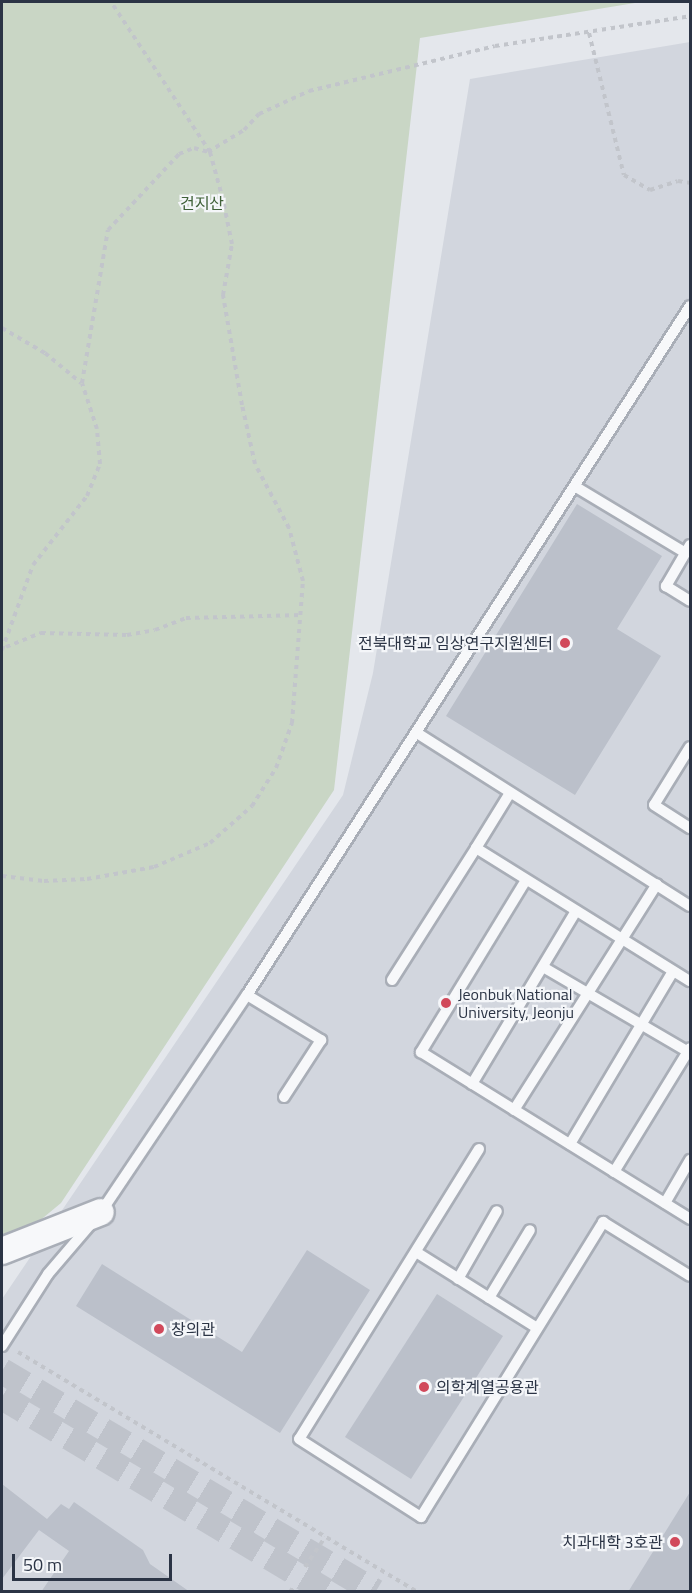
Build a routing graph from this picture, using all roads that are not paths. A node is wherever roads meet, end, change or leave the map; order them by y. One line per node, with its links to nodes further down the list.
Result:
1 (690, 306): 2 (lane)
2 (576, 487): 3 (lane); 5 (lane)
3 (688, 549): 4 (lane)
4 (690, 601)
5 (417, 733): 7 (lane); 20 (lane)
6 (690, 747): 8 (lane)
7 (510, 793): 9 (lane); 11 (lane)
8 (690, 828)
9 (476, 848): 10 (lane); 17 (lane)
10 (526, 880): 13 (lane); 23 (lane)
11 (657, 884): 12 (lane); 14 (lane)
12 (690, 906)
13 (576, 911): 14 (lane); 15 (lane)
14 (621, 939): 16 (lane); 19 (lane)
15 (543, 967): 19 (lane); 23 (lane)
16 (673, 971): 18 (lane); 21 (lane)
17 (393, 980)
18 (690, 981)
19 (587, 993): 21 (lane); 25 (lane)
20 (247, 995): 24 (lane); 32 (lane)
21 (641, 1024): 22 (lane); 26 (lane)
22 (690, 1051): 29 (lane)
23 (472, 1084): 25 (lane)
24 (284, 1098)
25 (514, 1110): 26 (lane)
26 (570, 1144): 29 (lane)
27 (479, 1149): 36 (lane)
28 (690, 1160): 30 (lane)
29 (614, 1172): 30 (lane)
30 (665, 1203): 33 (lane)
31 (497, 1211): 38 (lane)
32 (101, 1212): 35 (street); 41 (lane)
33 (690, 1219)
34 (530, 1230): 39 (lane)
35 (2, 1251)
36 (416, 1252): 38 (lane); 40 (lane)
37 (690, 1276): 40 (lane)
38 (458, 1279): 39 (lane)
39 (489, 1298): 40 (lane)
40 (537, 1328)
41 (2, 1346)

